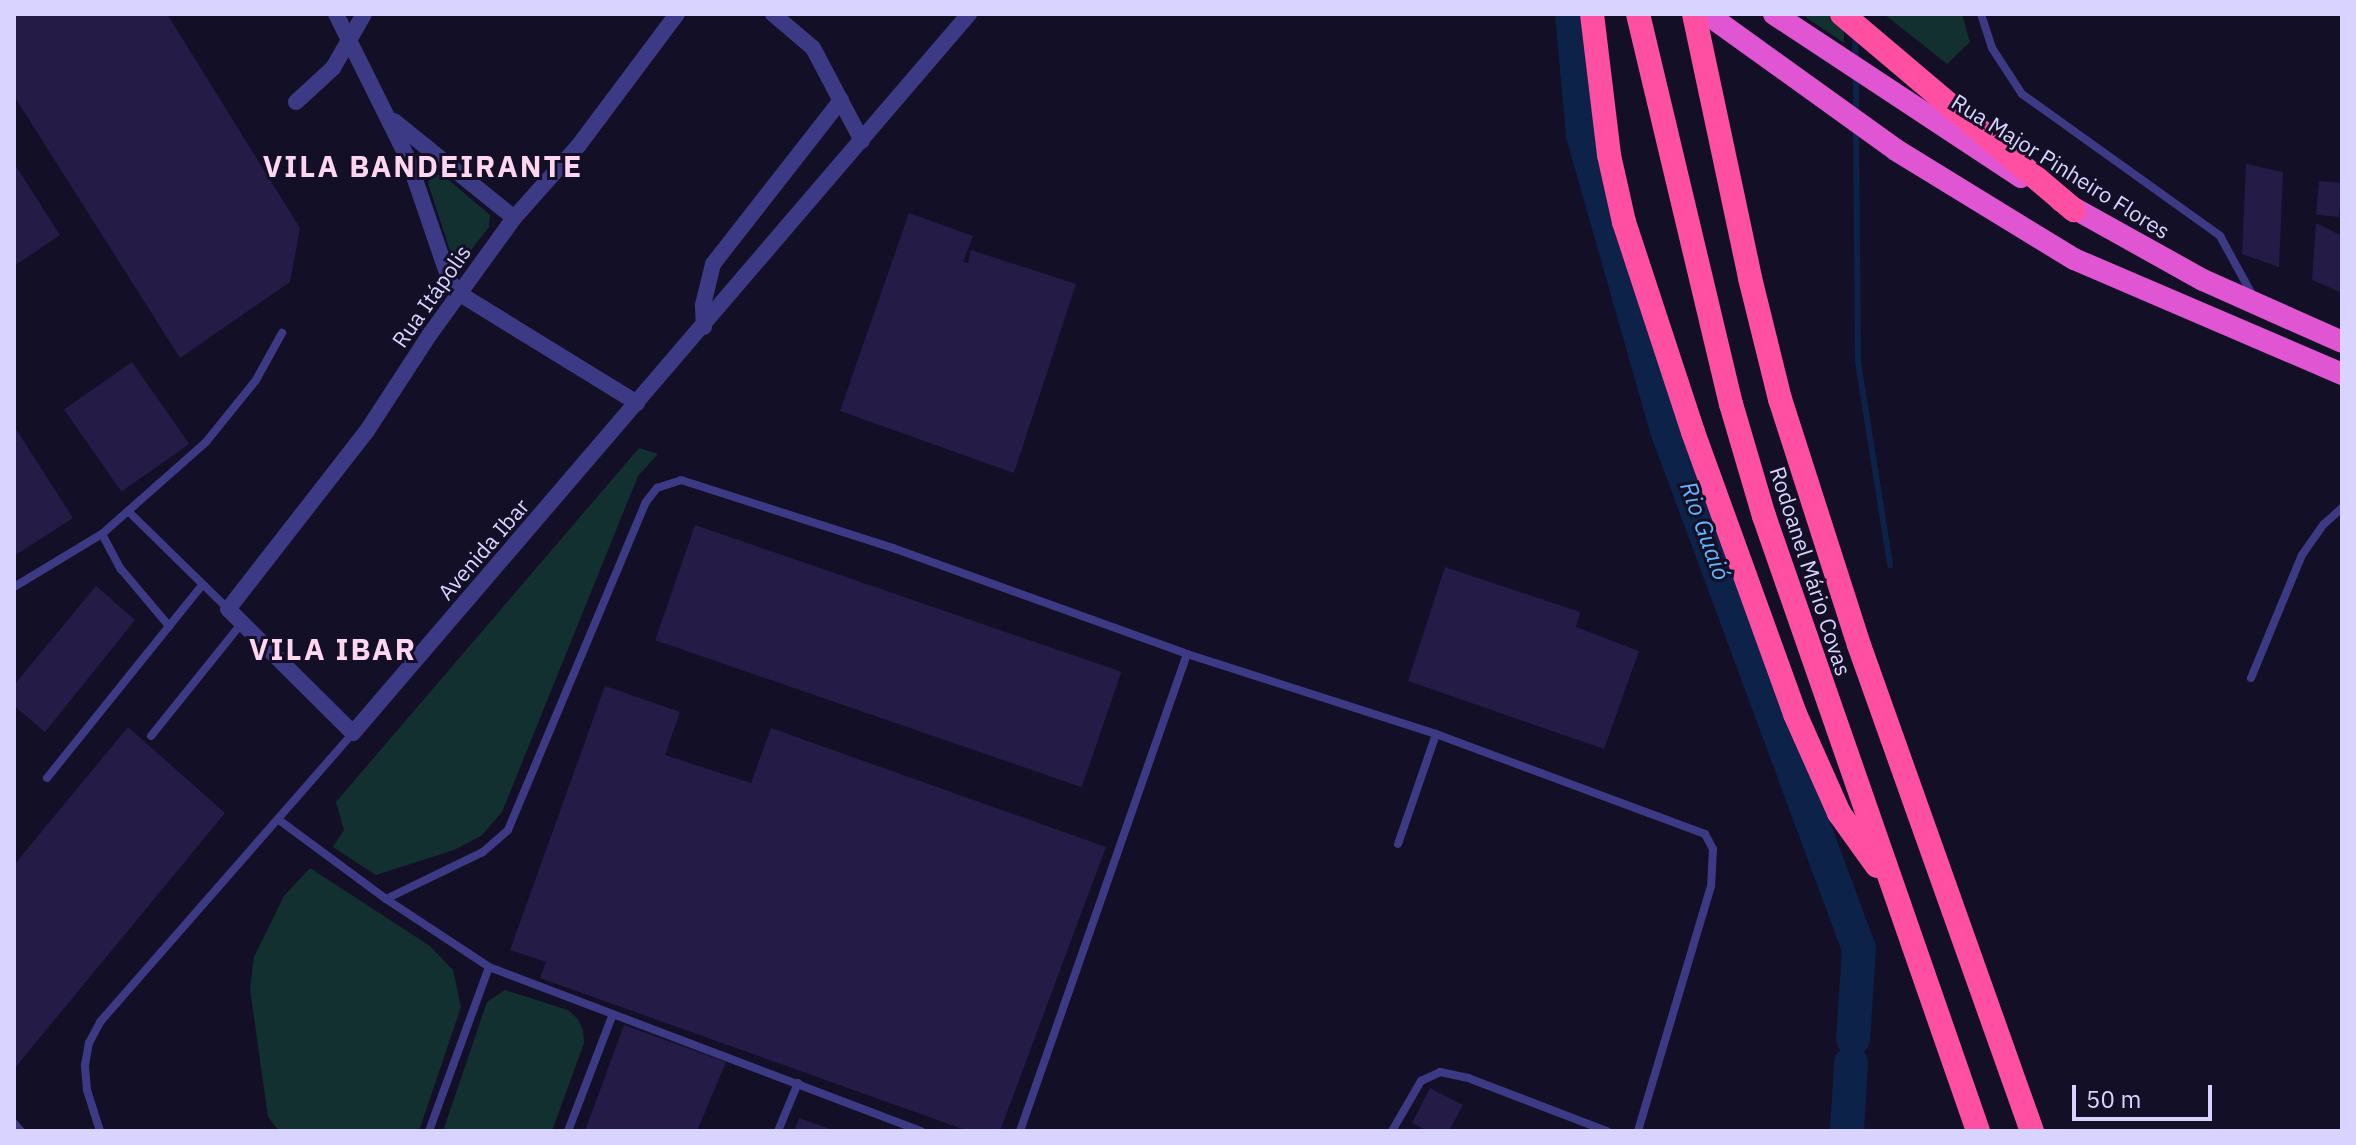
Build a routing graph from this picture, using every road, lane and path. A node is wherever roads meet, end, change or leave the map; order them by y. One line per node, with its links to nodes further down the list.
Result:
1 (336, 14): 13 (street)
2 (364, 14): 13 (street)
3 (677, 14): 19 (street, Rua Itápolis)
4 (773, 14): 14 (street)
5 (969, 14): 17 (street, Avenida Ibar)
6 (1592, 14): 43 (highway)
7 (1638, 14): 43 (highway, Rodoanel Mário Covas)
8 (1694, 14): 60 (highway, Rodoanel Mário Covas)
9 (1707, 14): 25 (highway)
10 (1774, 14): 18 (highway, Rua Major Pinheiro Flores)
11 (1842, 14): 18 (highway)
12 (1981, 14): 21 (lane)
13 (349, 40): 15 (street); 16 (street)
14 (841, 100): 17 (street); 22 (street)
15 (296, 102)
16 (390, 118): 19 (street); 20 (street)
17 (862, 141): 22 (street, Avenida Ibar)
18 (2074, 210): 21 (highway, Rua Major Pinheiro Flores)
19 (514, 218): 20 (street, Rua Itápolis)
20 (460, 294): 26 (street); 32 (street, Rua Itápolis)
21 (2257, 304): 24 (highway, Rua Major Pinheiro Flores)
22 (704, 327): 26 (street, Avenida Ibar)
23 (282, 333): 28 (lane)
24 (2342, 342)
25 (2342, 374)
26 (637, 403): 37 (street, Avenida Ibar)
27 (2342, 508): 36 (lane)
28 (128, 511): 29 (lane); 30 (lane)
29 (102, 534): 31 (lane); 34 (lane)
30 (202, 585): 32 (lane); 34 (lane)
31 (14, 587)
32 (228, 609): 33 (street)
33 (242, 623): 37 (street); 39 (lane)
34 (169, 626): 40 (lane)
35 (1187, 654): 38 (lane); 44 (lane); 55 (lane)
36 (2251, 678)
37 (353, 733): 41 (lane, Avenida Ibar)
38 (1436, 734): 42 (lane); 58 (lane)
39 (151, 736)
40 (47, 778)
41 (279, 820): 44 (lane); 49 (lane, Avenida Ibar)
42 (1398, 844)
43 (1890, 882): 59 (highway, Rodoanel Mário Covas)
44 (386, 899): 45 (lane)
45 (489, 967): 46 (lane); 51 (lane)
46 (613, 1014): 47 (lane); 52 (lane)
47 (798, 1083): 53 (lane); 54 (lane)
48 (14, 1123): 50 (lane)
49 (96, 1130)
50 (21, 1131)
51 (429, 1131)
52 (568, 1131)
53 (778, 1131)
54 (921, 1131)
55 (1020, 1131)
56 (1392, 1131): 57 (lane)
57 (1607, 1131)
58 (1638, 1131)
59 (1978, 1131)
60 (2032, 1131)

